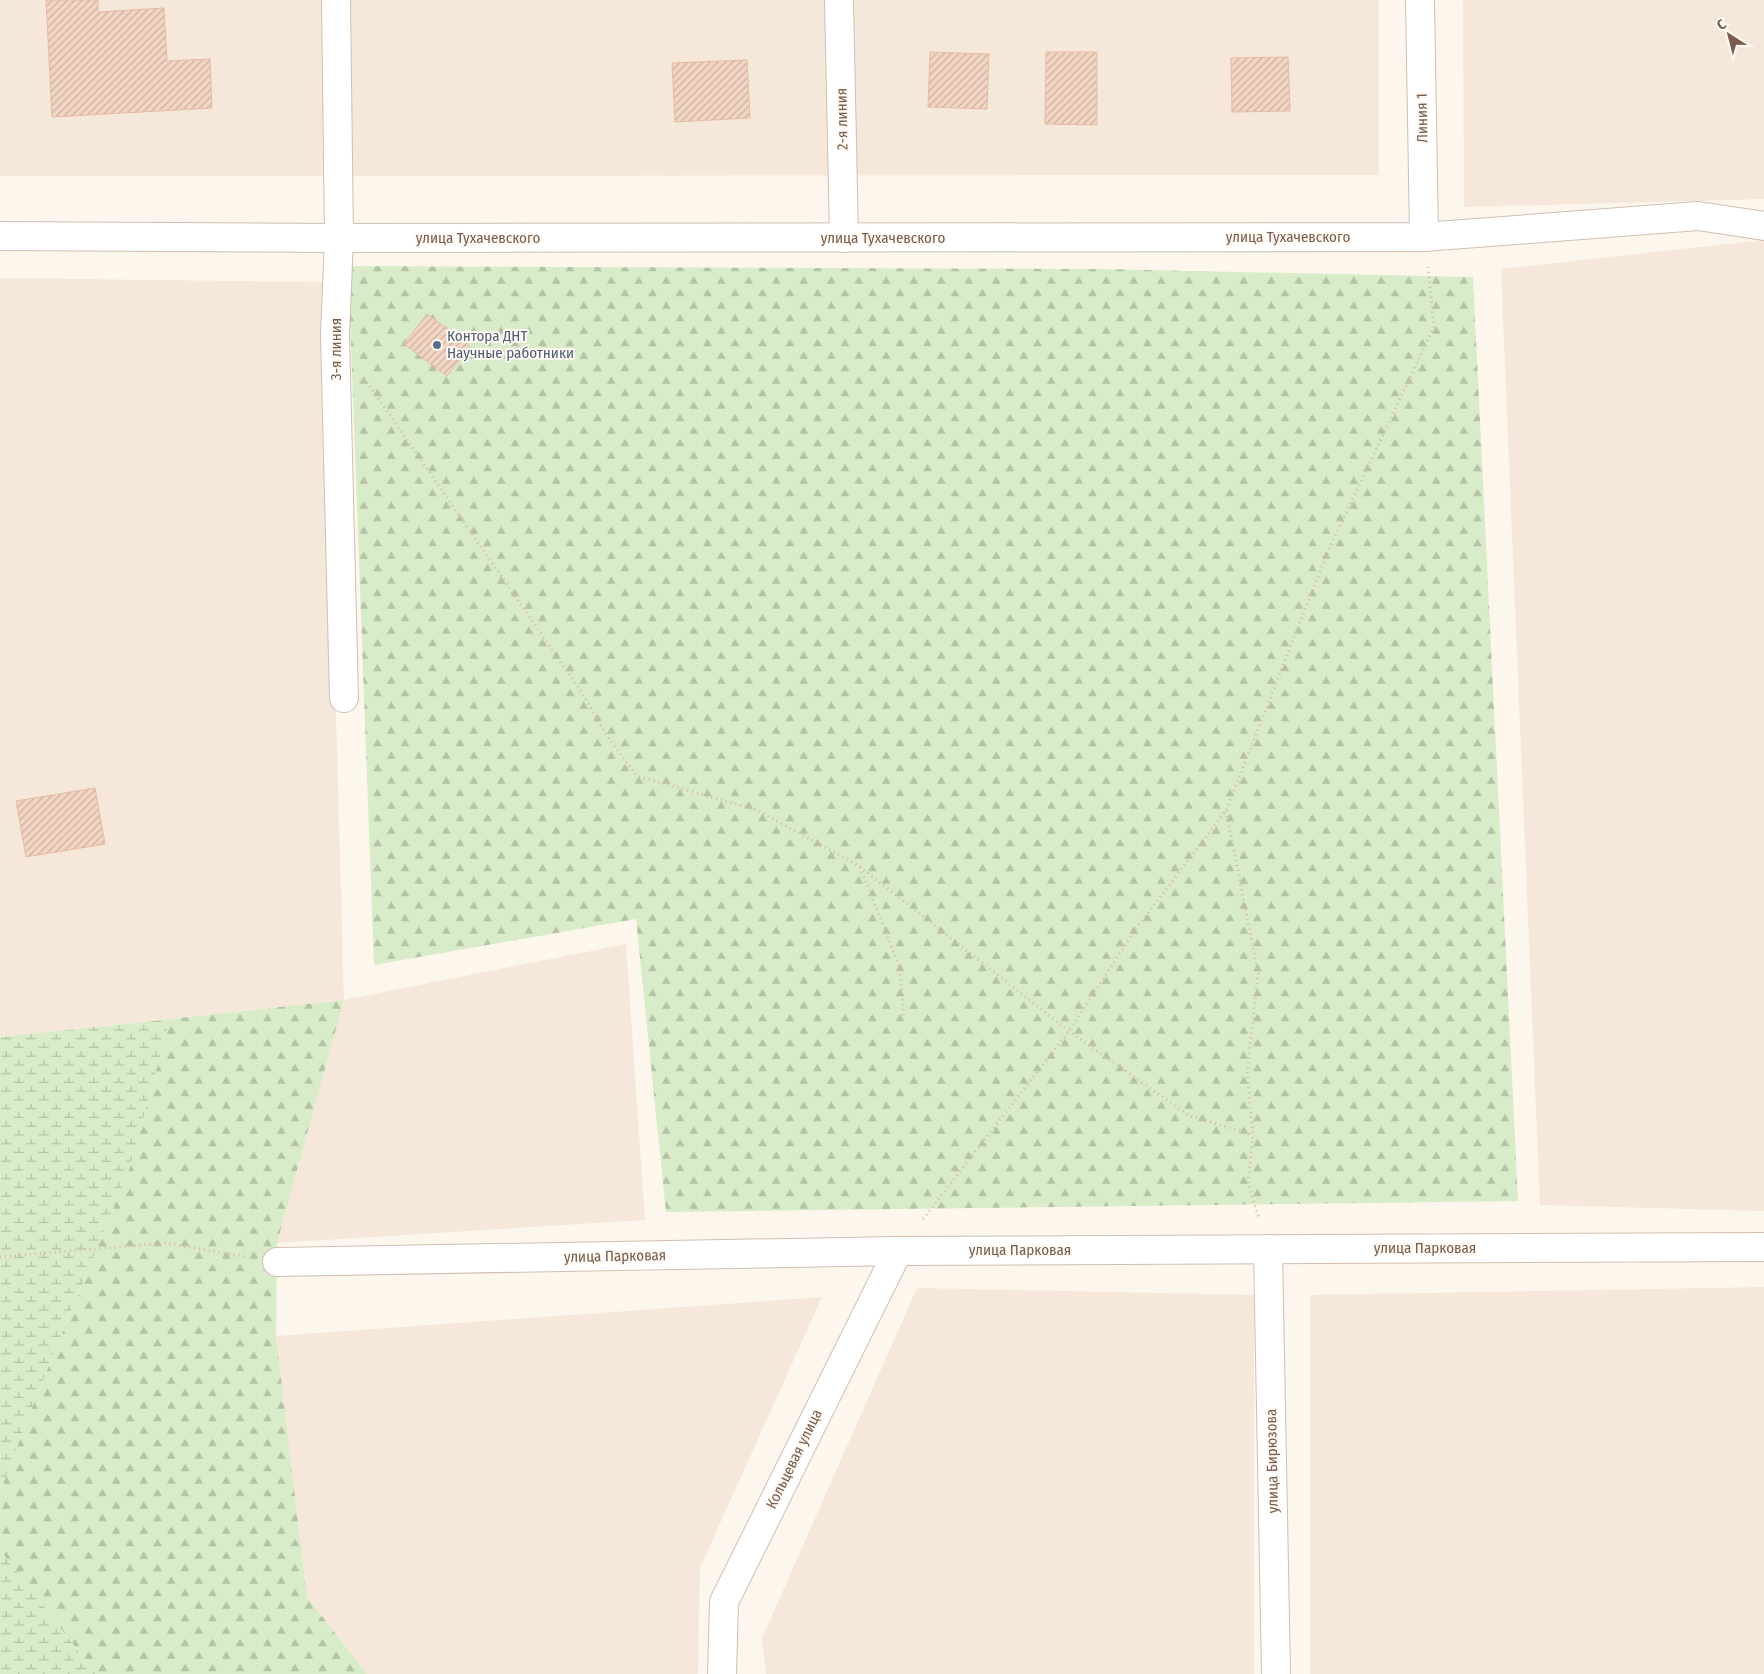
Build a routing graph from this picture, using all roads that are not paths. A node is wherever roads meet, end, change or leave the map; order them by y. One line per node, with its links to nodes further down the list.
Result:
1 (336, 0): 7 (street, 3-я линия)
2 (839, 0): 8 (street, 2-я линия)
3 (1420, 0): 6 (street, Линия 1)
4 (1764, 226): 6 (street, улица Тухачевского)
5 (0, 236): 7 (street, улица Тухачевского)
6 (1424, 237): 8 (street, улица Тухачевского)
7 (339, 238): 8 (street, улица Тухачевского); 9 (street, 3-я линия)
8 (844, 238)
9 (344, 698)
10 (1764, 1247): 11 (street, улица Парковая)
11 (1268, 1249): 12 (street, улица Парковая); 15 (street, улица Бирюзова)
12 (898, 1251): 13 (street, улица Парковая); 14 (street, Кольцевая улица)
13 (277, 1262)
14 (722, 1674)
15 (1276, 1674)

